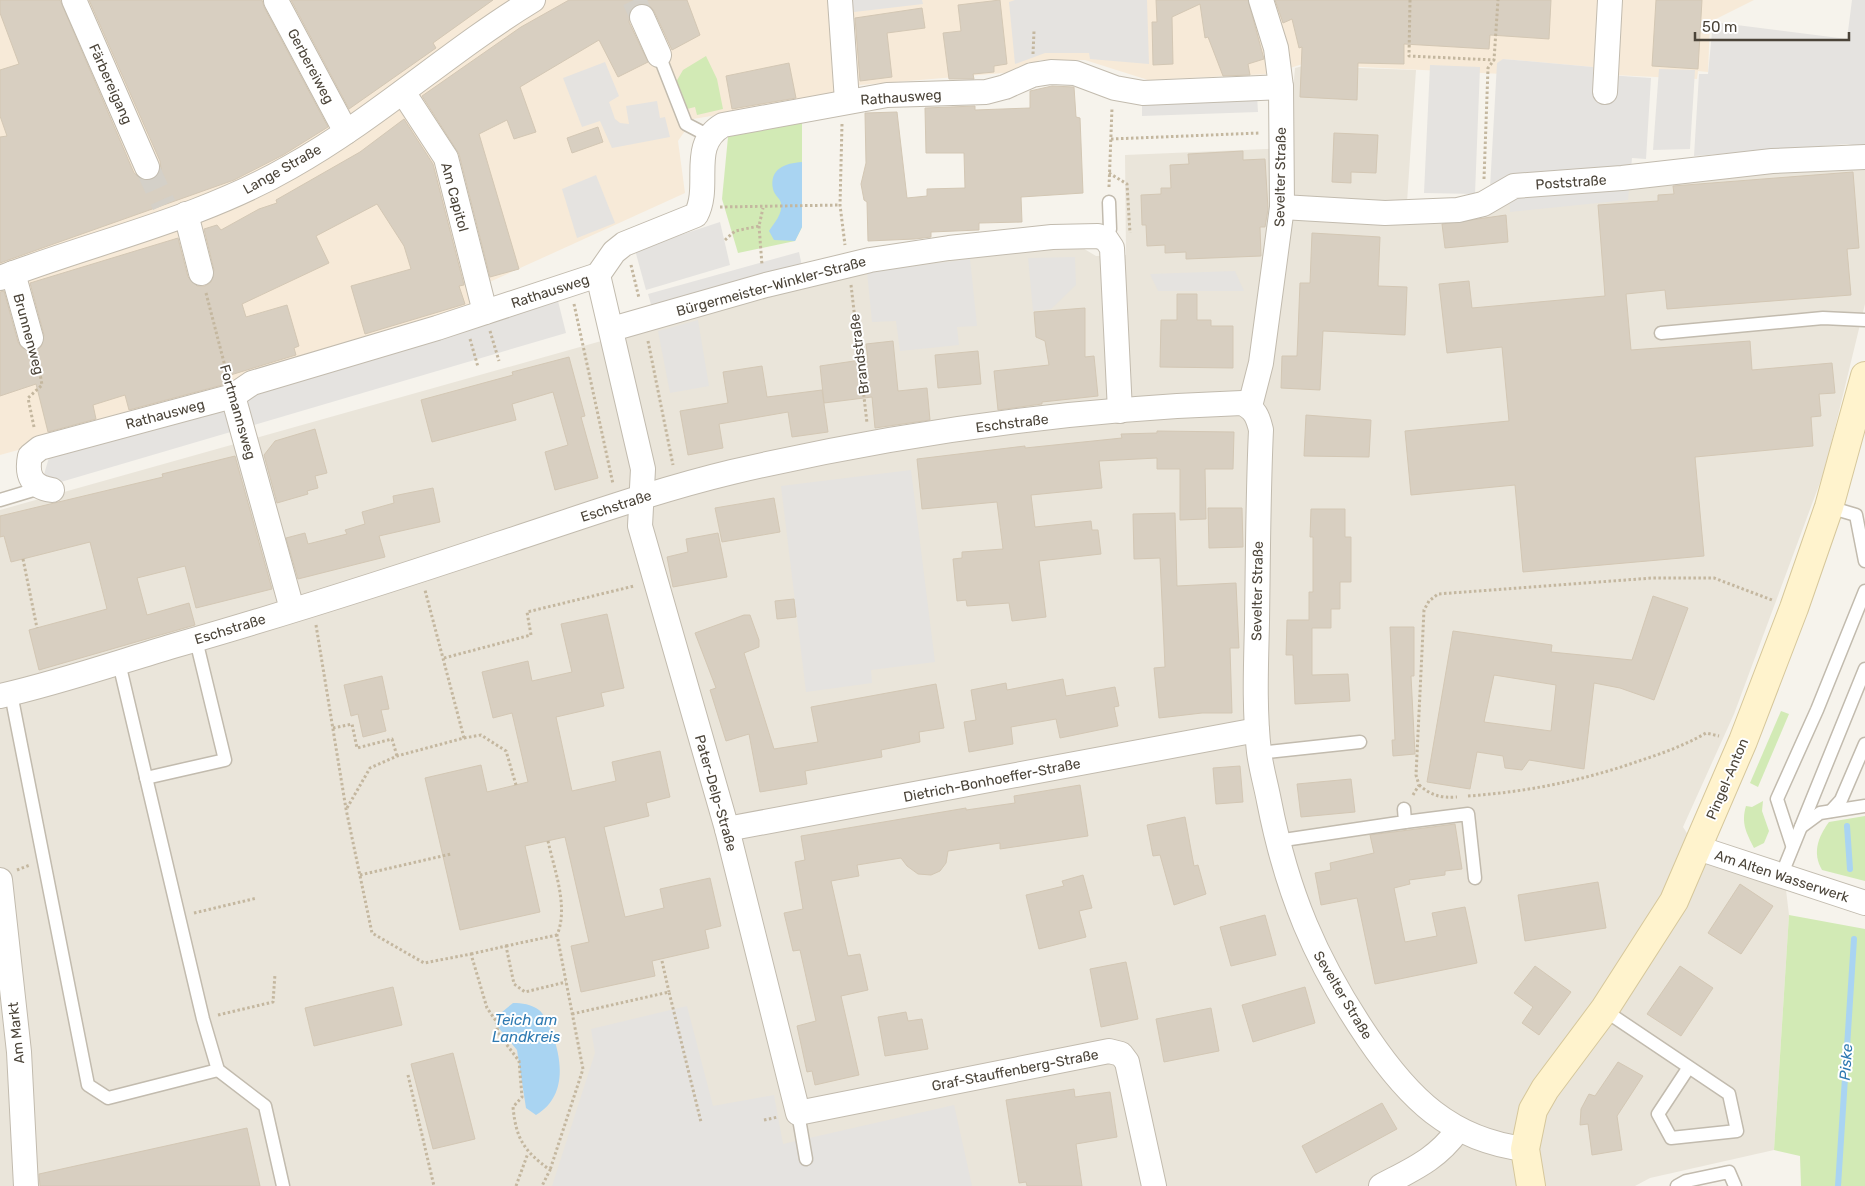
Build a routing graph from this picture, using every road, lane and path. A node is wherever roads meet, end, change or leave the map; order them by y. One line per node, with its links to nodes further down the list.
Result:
1 (74, 0): 22 (street, Färbereigang)
2 (276, 0): 17 (street, Gerbereiweg)
3 (533, 0): 14 (street, Lange Straße)
4 (840, 0): 16 (street)
5 (1261, 0): 12 (street, Sevelter Straße)
6 (1410, 0): 11 (path)
7 (1498, 0): 11 (path)
8 (1610, 0): 15 (street)
9 (642, 17): 10 (street)
10 (659, 55): 19 (lane)
11 (1494, 60): 25 (path)
12 (1281, 87): 13 (street, Rathausweg); 18 (street, Sevelter Straße)
13 (1115, 88): 16 (street, Rathausweg); 20 (path)
14 (403, 92): 17 (street, Lange Straße); 40 (street, Am Capitol)
15 (1606, 92)
16 (845, 108): 19 (street, Rathausweg); 26 (path, Brandstraße)
17 (346, 132): 29 (street, Lange Straße)
18 (1282, 132): 20 (path); 27 (street, Sevelter Straße)
19 (709, 136): 24 (street)
20 (1111, 139): 23 (path)
21 (1865, 157): 25 (street, Poststraße)
22 (147, 167)
23 (1109, 202): 31 (lane)
24 (702, 204): 28 (path); 33 (street, Rathausweg)
25 (1483, 204): 27 (street, Poststraße)
26 (840, 205): 28 (path); 34 (path, Brandstraße)
27 (1282, 207): 50 (street, Sevelter Straße)
28 (763, 208): 30 (path)
29 (173, 213): 35 (street); 37 (street, Lange Straße)
30 (759, 226): 32 (path); 39 (path)
31 (1106, 239): 34 (street, Bürgermeister-Winkler-Straße); 51 (street)
32 (725, 240)
33 (624, 244): 36 (street, Rathausweg); 41 (path)
34 (849, 264): 39 (street, Bürgermeister-Winkler-Straße); 52 (path, Brandstraße)
35 (201, 273): 49 (path, Fortmannsweg)
36 (598, 275): 38 (street, Rathausweg); 43 (street)
37 (6, 276): 45 (street, Brunnenweg)
38 (570, 284): 40 (street, Rathausweg); 58 (path)
39 (766, 285): 41 (street, Bürgermeister-Winkler-Straße)
40 (474, 315): 46 (path); 47 (path); 49 (street, Rathausweg)
41 (644, 320): 43 (street, Bürgermeister-Winkler-Straße); 54 (path)
42 (1865, 320): 44 (lane)
43 (612, 329): 56 (street)
44 (1661, 333)
45 (31, 338): 53 (path, Brunnenweg)
46 (499, 361)
47 (478, 367)
48 (1865, 376): 59 (street, Pingel-Anton)
49 (233, 396): 53 (street, Rathausweg); 66 (street, Fortmannsweg)
50 (1250, 406): 51 (street, Eschstraße); 76 (street, Sevelter Straße)
51 (1120, 411): 52 (street, Eschstraße)
52 (870, 444): 54 (street, Eschstraße)
53 (40, 448): 55 (street)
54 (681, 486): 56 (street, Eschstraße)
55 (46, 489): 57 (lane)
56 (642, 497): 58 (street, Eschstraße); 64 (street, Pater-Delp-Straße)
57 (0, 500)
58 (618, 505): 63 (street, Eschstraße)
59 (1828, 507): 60 (lane); 67 (street, Pingel-Anton)
60 (1860, 514): 62 (lane)
61 (22, 559): 68 (path)
62 (1865, 561)
63 (419, 570): 66 (street, Eschstraße); 70 (path)
64 (654, 582): 70 (path); 90 (street, Pater-Delp-Straße)
65 (1865, 591): 93 (lane)
66 (302, 606): 69 (street, Eschstraße); 74 (path)
67 (1794, 608): 77 (street, Pingel-Anton); 83 (path)
68 (37, 628)
69 (196, 640): 71 (street, Eschstraße); 81 (lane)
70 (444, 658): 75 (path)
71 (119, 663): 73 (street, Eschstraße); 81 (lane)
72 (1865, 669): 89 (lane)
73 (5, 695): 96 (lane)
74 (333, 728): 80 (path); 85 (path)
75 (464, 738): 80 (path); 82 (path)
76 (1258, 741): 78 (lane); 90 (street, Dietrich-Bonhoeffer-Straße); 92 (street, Sevelter Straße)
77 (1743, 741): 83 (path); 94 (street, Pingel-Anton)
78 (1360, 742)
79 (1865, 744): 87 (lane)
80 (397, 756): 85 (path)
81 (146, 778): 103 (lane)
82 (516, 785)
83 (1419, 785): 86 (path)
84 (1865, 806): 87 (lane)
85 (346, 809): 97 (path)
86 (1404, 809): 88 (lane)
87 (1831, 811): 89 (lane)
88 (1405, 822): 92 (lane); 100 (lane)
89 (1799, 828): 93 (lane)
90 (727, 829): 117 (street, Pater-Delp-Straße)
91 (548, 841): 104 (path)
92 (1277, 841): 119 (street, Sevelter Straße)
93 (1792, 845): 99 (lane)
94 (1698, 848): 99 (street, Am Alten Wasserwerk); 111 (street, Pingel-Anton)
95 (451, 854): 97 (path)
96 (44, 860): 98 (path); 115 (lane)
97 (360, 875): 106 (path)
98 (4, 876): 124 (street, Am Markt)
99 (1781, 876): 102 (street, Am Alten Wasserwerk)
100 (1475, 878)
101 (257, 898): 103 (path)
102 (1865, 903)
103 (179, 917): 113 (lane)
104 (557, 935): 105 (path); 109 (path)
105 (506, 946): 106 (path); 109 (path)
106 (471, 954): 121 (path)
107 (662, 961): 110 (path)
108 (274, 974): 113 (path)
109 (566, 982): 112 (path)
110 (668, 992): 112 (path); 118 (path)
111 (1604, 1010): 114 (lane); 120 (street, Pingel-Anton)
112 (572, 1014): 123 (path)
113 (203, 1019): 115 (lane)
114 (1689, 1067): 114 (lane)
115 (218, 1070): 125 (lane)
116 (408, 1075): 126 (path)
117 (795, 1102): 122 (lane); 129 (street, Graf-Stauffenberg-Straße)
118 (701, 1122)
119 (1458, 1130): 120 (street, Sevelter Straße); 130 (street)
120 (1525, 1149): 131 (street)
121 (528, 1153): 123 (path); 127 (path)
122 (806, 1159)
123 (550, 1170): 128 (path)
124 (26, 1186)
125 (283, 1186)
126 (434, 1186)
127 (516, 1186)
128 (542, 1186)
129 (1154, 1186)
130 (1382, 1186)
131 (1531, 1186)
132 (1677, 1186): 133 (lane)
133 (1735, 1186)

